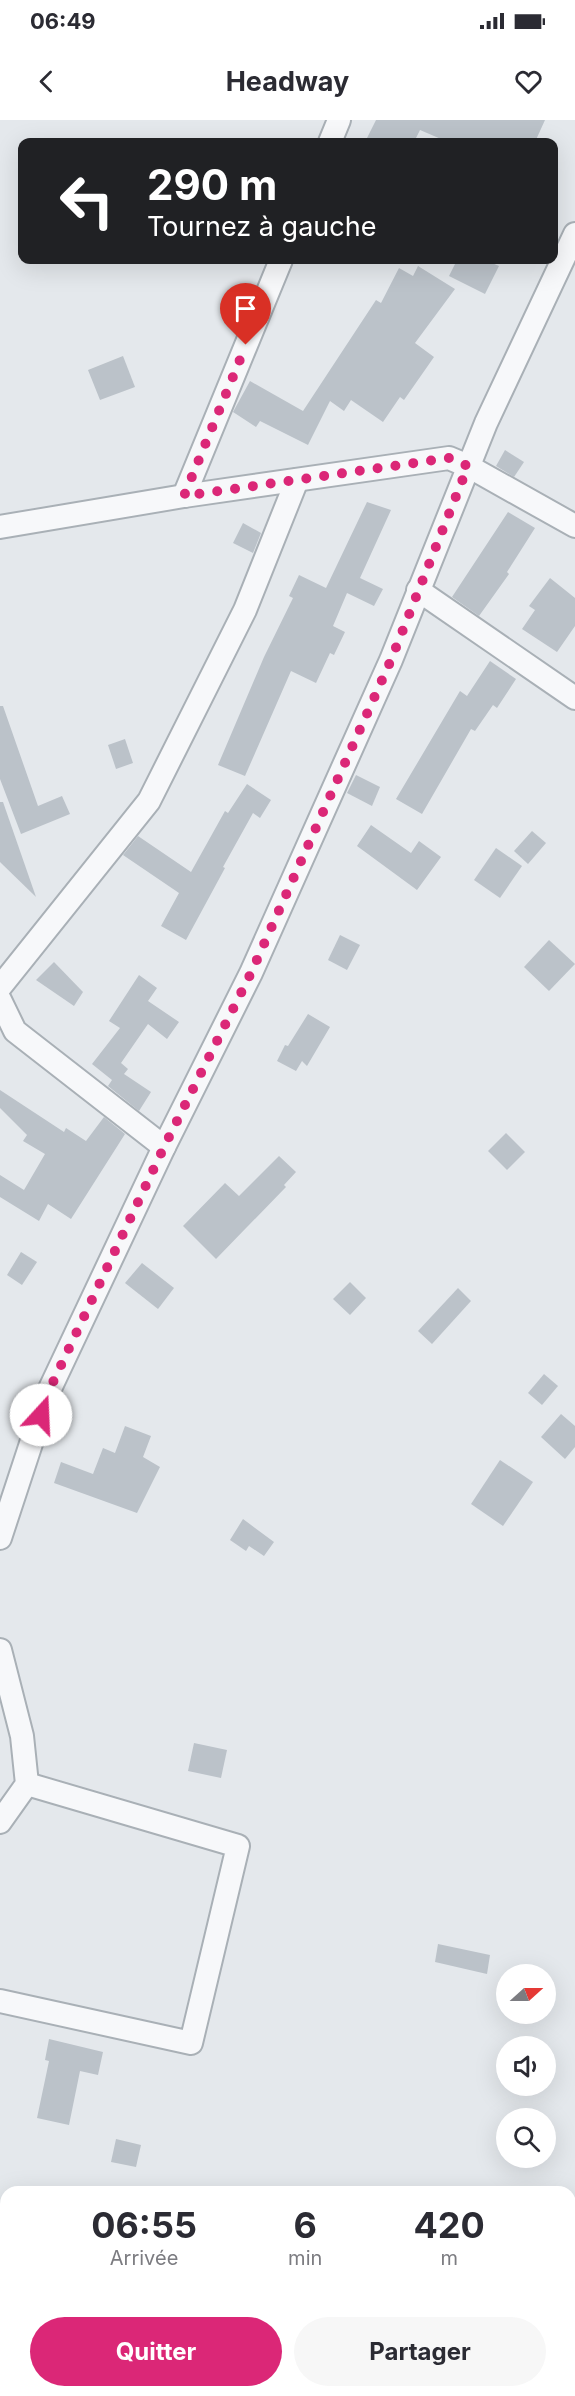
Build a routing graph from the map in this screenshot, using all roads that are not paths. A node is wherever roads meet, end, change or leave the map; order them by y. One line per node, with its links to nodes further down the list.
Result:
1 (339, 120): 2 (street)
2 (332, 138)
3 (575, 234): 5 (street)
4 (279, 264): 7 (street)
5 (468, 466): 6 (street); 8 (street); 10 (street)
6 (297, 480): 7 (street); 12 (street)
7 (184, 496): 9 (street)
8 (575, 526)
9 (0, 528)
10 (418, 590): 11 (street); 14 (street)
11 (575, 698)
12 (0, 987)
13 (0, 1000): 14 (street)
14 (164, 1147): 15 (street)
15 (0, 1538)
16 (0, 1650): 17 (street)
17 (27, 1784): 18 (street); 19 (street)
18 (0, 1822)
19 (0, 2001)

